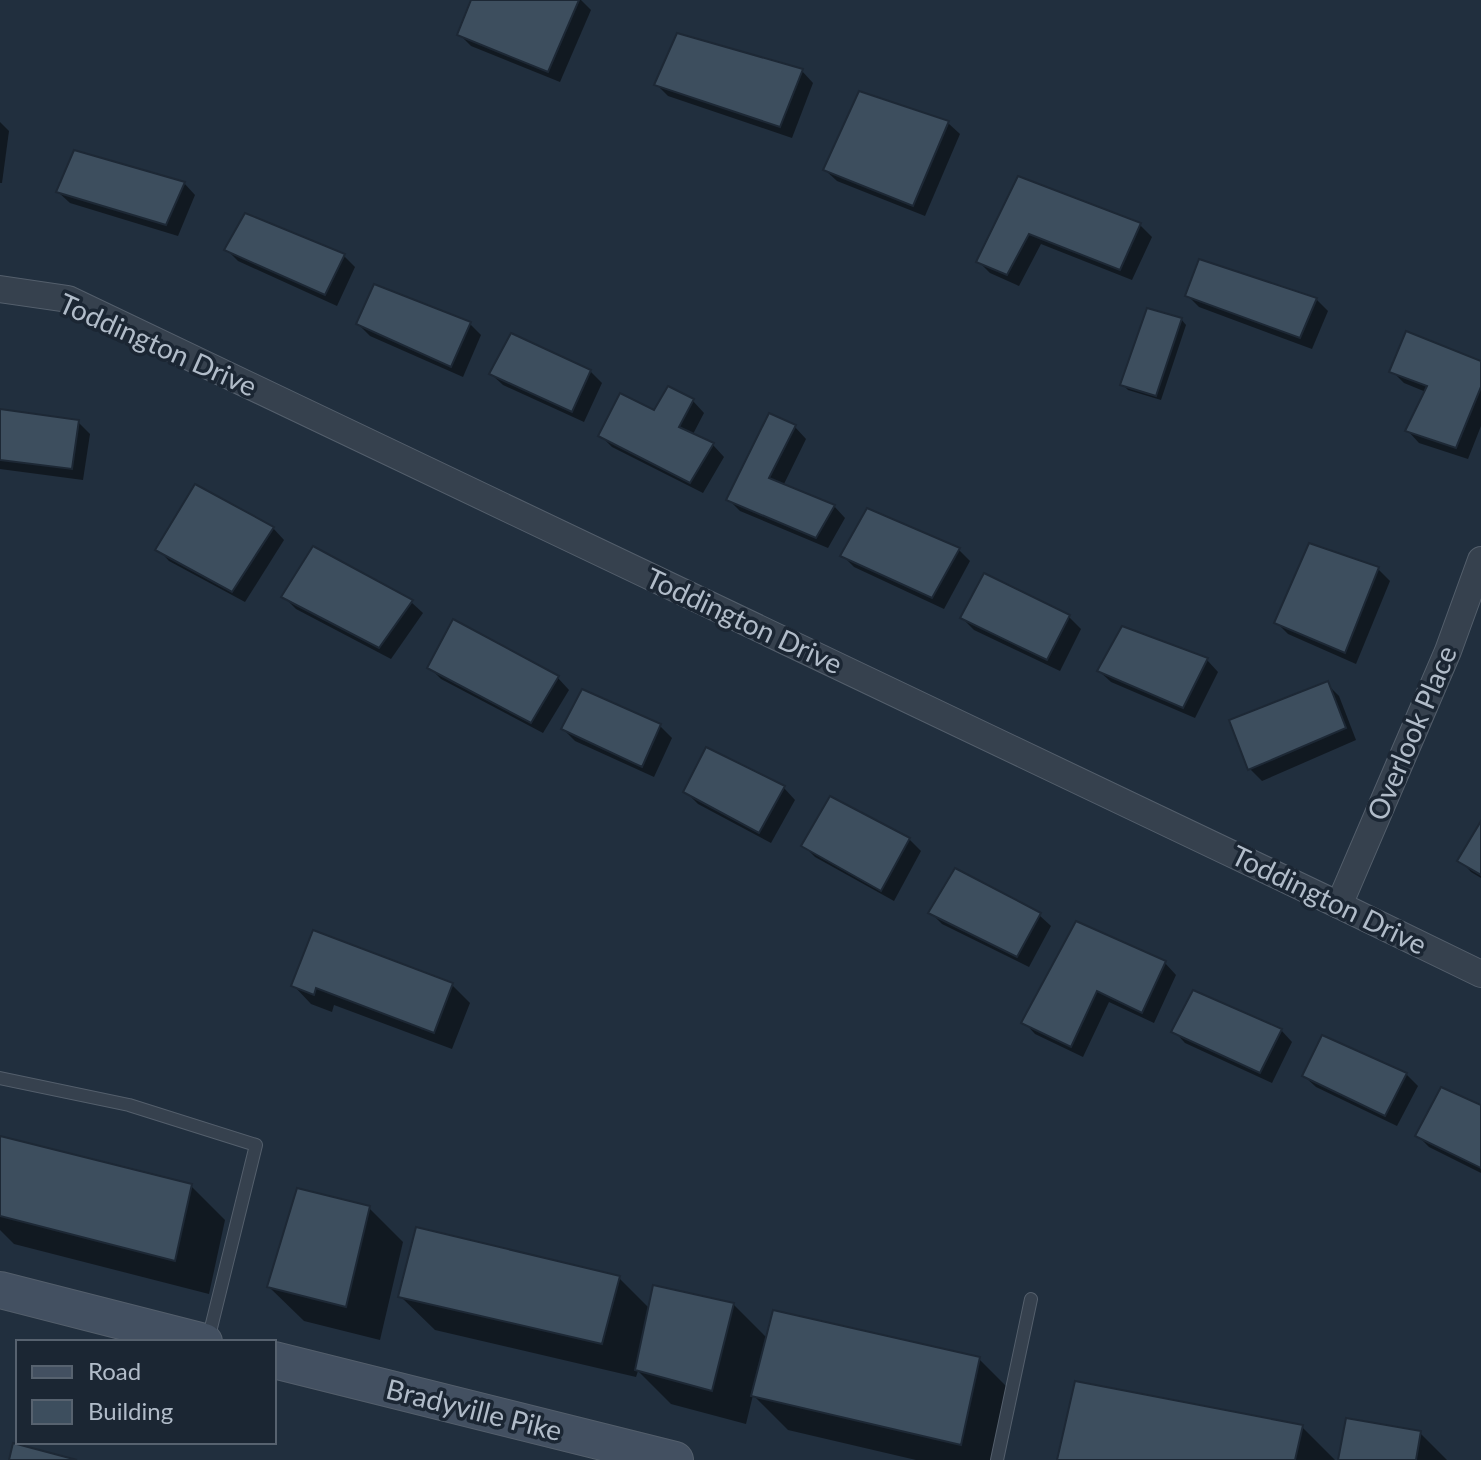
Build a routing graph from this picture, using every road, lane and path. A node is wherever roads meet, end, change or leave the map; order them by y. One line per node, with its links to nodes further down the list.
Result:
1 (0, 289): 3 (street, Toddington Drive)
2 (1481, 560): 3 (street, Overlook Place)
3 (1339, 905): 4 (street, Toddington Drive)
4 (1481, 974)
5 (0, 1078): 9 (lane)
6 (0, 1290): 8 (main road)
7 (1031, 1299): 12 (lane)
8 (198, 1340)
9 (207, 1340)
10 (276, 1360): 11 (main road, Bradyville Pike)
11 (675, 1460)
12 (997, 1460)

